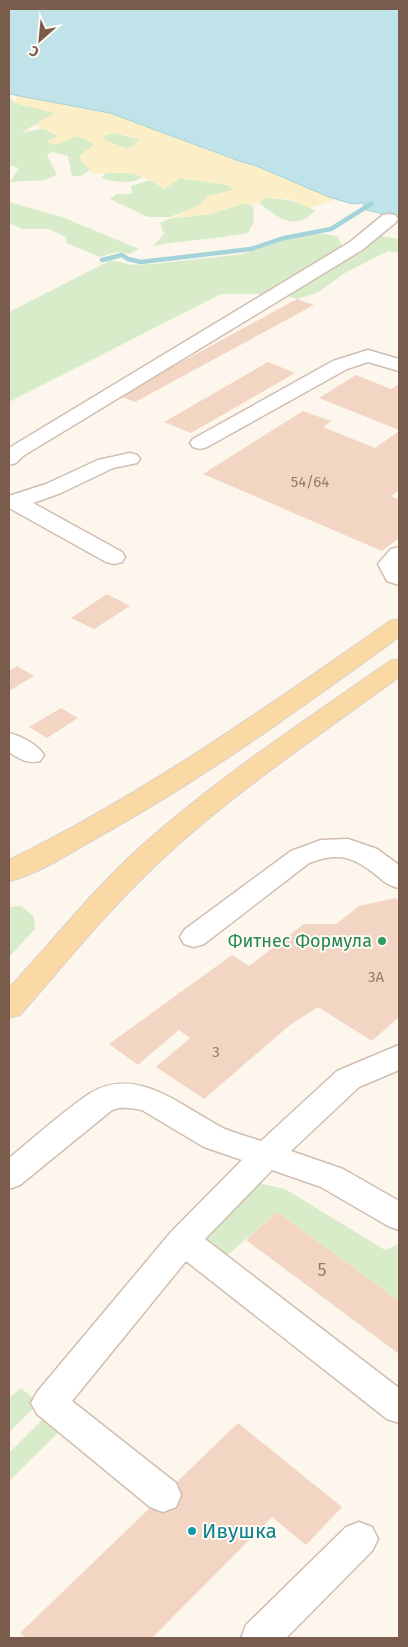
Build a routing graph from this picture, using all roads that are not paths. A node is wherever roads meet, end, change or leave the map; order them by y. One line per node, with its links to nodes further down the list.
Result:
1 (389, 219): 4 (street)
2 (399, 365): 3 (street)
3 (200, 443)
4 (9, 459)
5 (130, 459): 6 (street)
6 (12, 502): 8 (street)
7 (399, 554): 9 (street)
8 (114, 558)
9 (399, 578)
10 (399, 626): 14 (main road)
11 (399, 666): 17 (main road)
12 (9, 742): 13 (street)
13 (31, 755)
14 (9, 872)
15 (399, 879): 16 (street)
16 (194, 938)
17 (9, 1007)
18 (399, 1056): 19 (street)
19 (268, 1155): 20 (street); 21 (street); 22 (street)
20 (9, 1176)
21 (399, 1217)
22 (183, 1241): 23 (street); 24 (street)
23 (399, 1408)
24 (163, 1495)
25 (358, 1540): 26 (street)
26 (260, 1638)

